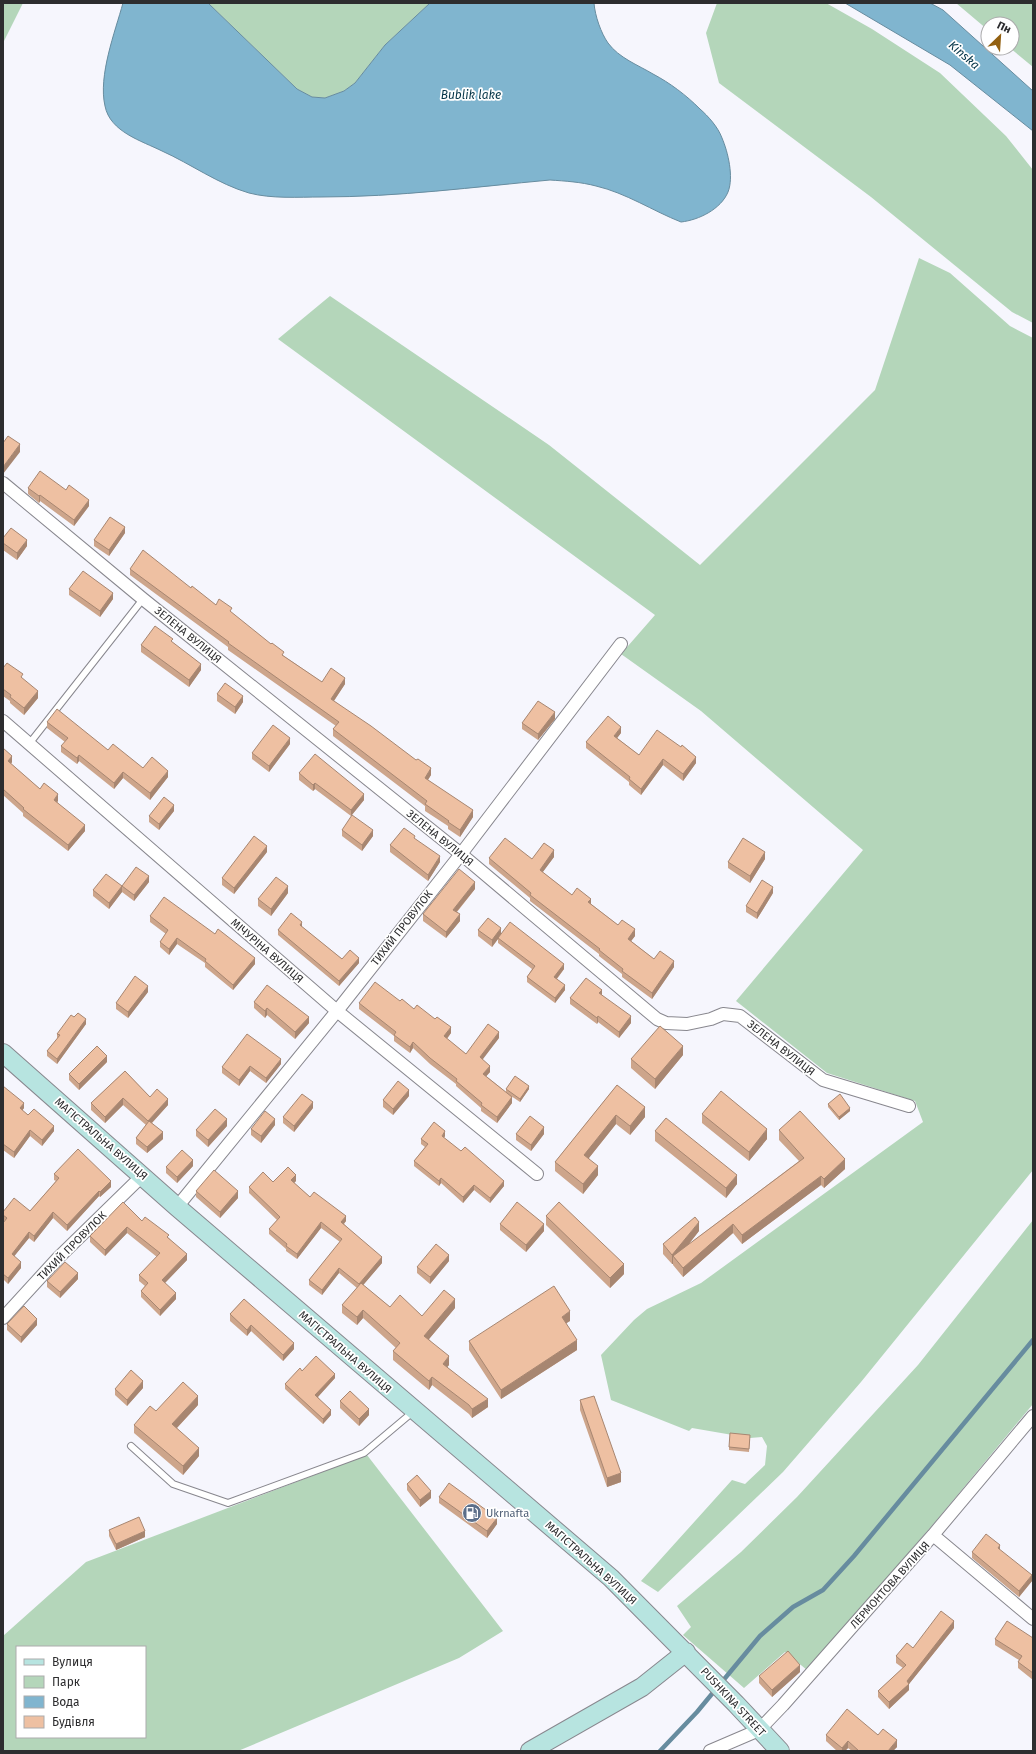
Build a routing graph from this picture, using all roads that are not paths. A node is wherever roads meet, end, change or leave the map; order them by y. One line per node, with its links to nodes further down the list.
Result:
1 (3, 483): 2 (street, ЗЕЛЕНА ВУЛИЦЯ)
2 (143, 598): 5 (lane); 6 (street, ЗЕЛЕНА ВУЛИЦЯ)
3 (621, 644): 6 (street, ТИХИЙ ПРОВУЛОК)
4 (3, 721): 5 (street, МІЧУРІНА ВУЛИЦЯ)
5 (29, 744): 7 (street, МІЧУРІНА ВУЛИЦЯ)
6 (461, 854): 7 (street, ТИХИЙ ПРОВУЛОК); 9 (street, ЗЕЛЕНА ВУЛИЦЯ)
7 (337, 1011): 10 (street, МІЧУРІНА ВУЛИЦЯ); 12 (street, ТИХИЙ ПРОВУЛОК)
8 (3, 1053): 11 (main road, МАГІСТРАЛЬНА ВУЛИЦЯ)
9 (909, 1106)
10 (537, 1174)
11 (142, 1176): 12 (main road, МАГІСТРАЛЬНА ВУЛИЦЯ); 13 (street, ТИХИЙ ПРОВУЛОК)
12 (177, 1207): 14 (main road, МАГІСТРАЛЬНА ВУЛИЦЯ)
13 (3, 1318)
14 (414, 1411): 16 (lane); 19 (main road, МАГІСТРАЛЬНА ВУЛИЦЯ)
15 (1033, 1416): 17 (street)
16 (131, 1446)
17 (933, 1535): 18 (street, ЛЕРМОНТОВА ВУЛИЦЯ); 20 (street, ЛЕРМОНТОВА ВУЛИЦЯ)
18 (1033, 1619)
19 (686, 1652): 20 (main road, PUSHKINA STREET); 21 (main road)
20 (758, 1730): 22 (street); 23 (main road, PUSHKINA STREET)
21 (530, 1751)
22 (710, 1751)
23 (780, 1751)

